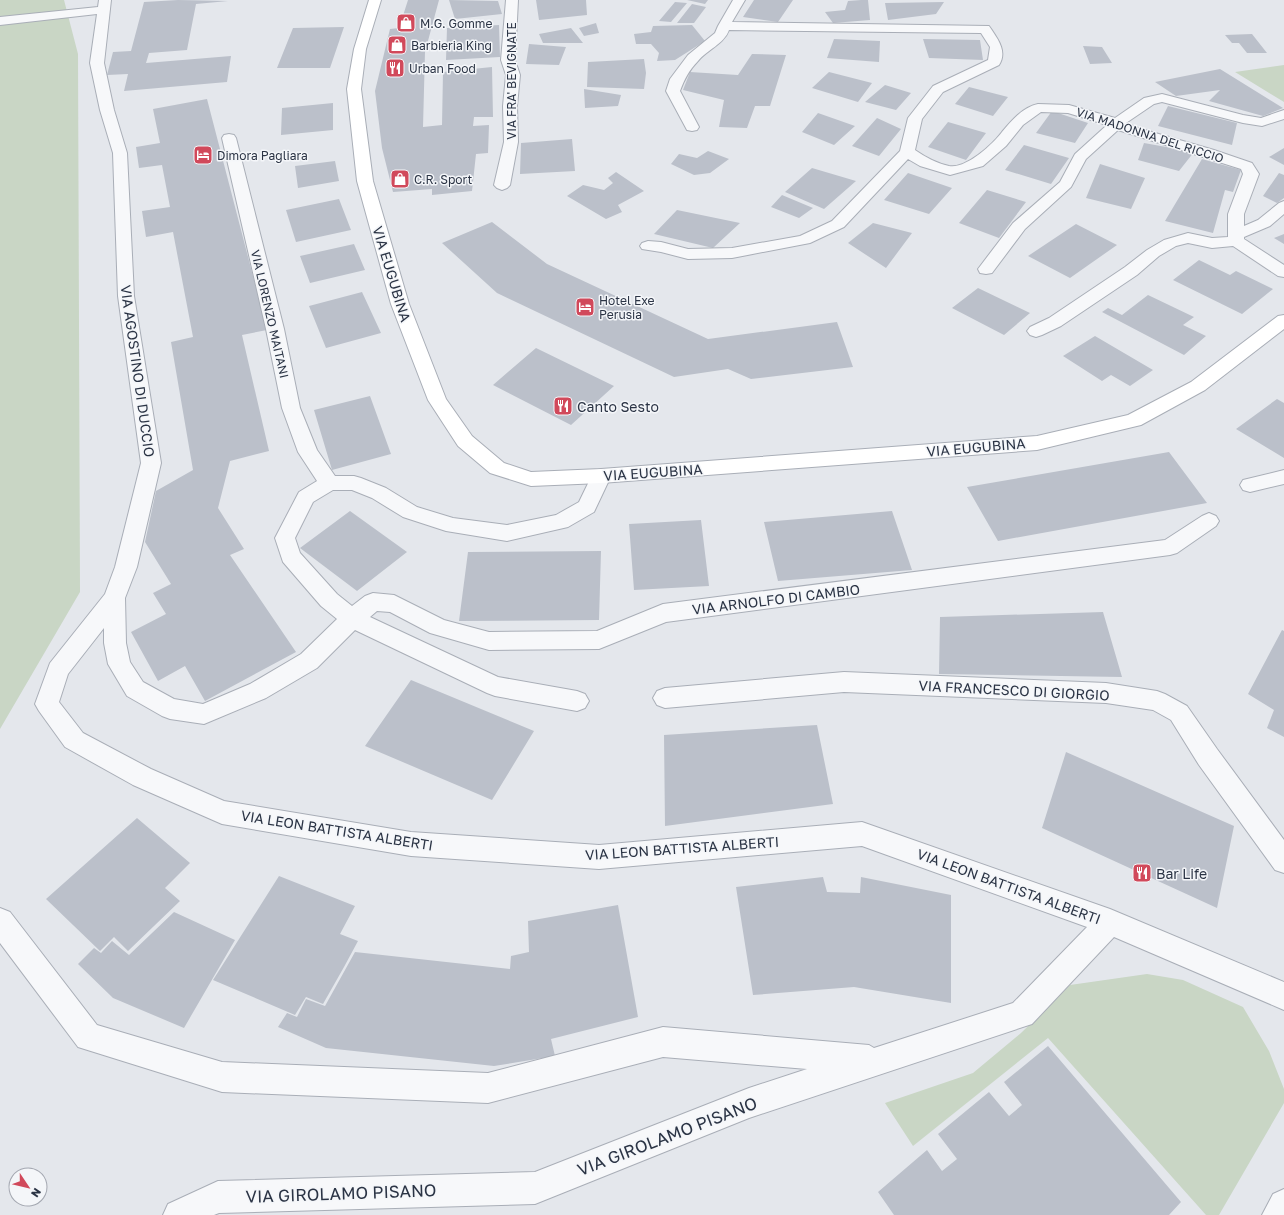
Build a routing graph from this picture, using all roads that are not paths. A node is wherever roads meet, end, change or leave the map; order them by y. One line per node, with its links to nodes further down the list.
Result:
1 (375, 0): 22 (main road, VIA EUGUBINA)
2 (512, 0): 14 (street, VIA FRA' BEVIGNATE)
3 (739, 0): 7 (street)
4 (104, 5): 6 (street, VIA AGOSTINO DI DUCCIO); 27 (street, VIA AGOSTINO DI DUCCIO)
5 (956, 16): 8 (street)
6 (0, 20)
7 (724, 26): 8 (street); 11 (street)
8 (880, 28): 13 (street)
9 (1284, 114): 10 (street)
10 (1116, 124): 13 (street, VIA MADONNA DEL RICCIO); 16 (street, VIA MADONNA DEL RICCIO); 18 (street)
11 (692, 127)
12 (229, 138): 24 (street, VIA LORENZO MAITANI)
13 (907, 152): 17 (street)
14 (502, 185)
15 (1284, 206): 16 (street)
16 (1236, 238): 19 (street); 21 (street)
17 (648, 246)
18 (986, 269)
19 (1284, 272)
20 (1284, 320): 22 (main road, VIA EUGUBINA)
21 (1036, 331)
22 (601, 476): 24 (street)
23 (1284, 477): 25 (street)
24 (328, 483): 28 (street)
25 (1250, 485)
26 (1209, 521): 28 (street, VIA ARNOLFO DI CAMBIO)
27 (114, 598): 28 (street, VIA AGOSTINO DI DUCCIO); 33 (street, VIA LEON BATTISTA ALBERTI)
28 (352, 619): 30 (street)
29 (665, 698): 31 (street, VIA FRANCESCO DI GIORGIO)
30 (577, 701)
31 (1284, 861)
32 (0, 920): 35 (street)
33 (1110, 922): 34 (street, VIA LEON BATTISTA ALBERTI); 35 (street, VIA GIROLAMO PISANO)
34 (1284, 996)
35 (879, 1061): 37 (street, VIA GIROLAMO PISANO)
36 (1284, 1205): 38 (street)
37 (179, 1215)
38 (1278, 1215)

